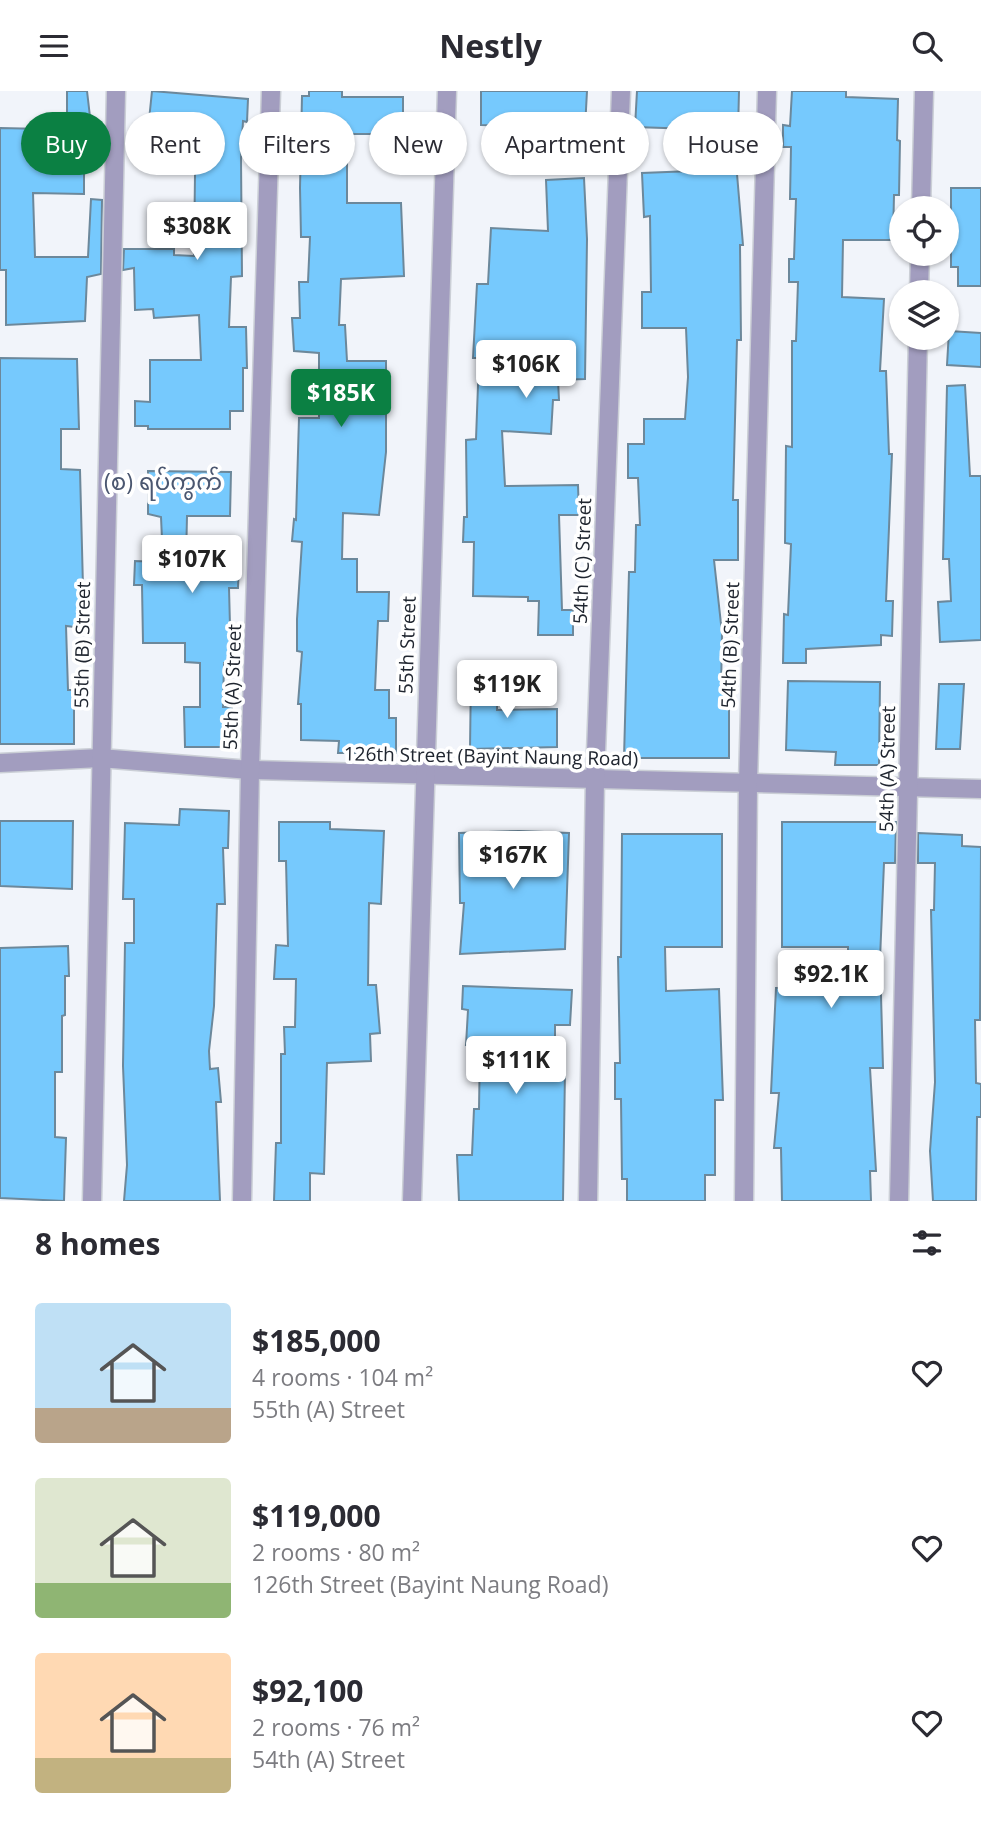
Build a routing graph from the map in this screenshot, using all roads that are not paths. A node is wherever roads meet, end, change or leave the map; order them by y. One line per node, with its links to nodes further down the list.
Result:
1 (116, 91): 9 (street, 55th (B) Street)
2 (271, 91): 11 (street, 55th (A) Street)
3 (447, 91): 12 (street, 55th Street)
4 (621, 91): 13 (street, 54th (C) Street)
5 (767, 91): 14 (street, 54th (B) Street)
6 (924, 91): 7 (street)
7 (921, 196)
8 (918, 350): 15 (street, 54th (A) Street)
9 (100, 758): 10 (street, 126th Street (Bayint Naung Road)); 11 (street, 126th Street (Bayint Naung Road)); 17 (street, 55th (B) Street)
10 (0, 764)
11 (250, 770): 12 (street, 126th Street (Bayint Naung Road)); 18 (street, 55th (A) Street)
12 (424, 775): 13 (street, 126th Street (Bayint Naung Road)); 19 (street, 55th Street)
13 (595, 779): 14 (street, 126th Street (Bayint Naung Road)); 20 (street, 54th (C) Street)
14 (748, 783): 15 (street, 126th Street (Bayint Naung Road)); 21 (street, 54th (B) Street)
15 (907, 788): 16 (street, 126th Street (Bayint Naung Road)); 22 (street, 54th (A) Street)
16 (981, 789)
17 (92, 1201)
18 (242, 1201)
19 (412, 1201)
20 (588, 1201)
21 (744, 1201)
22 (899, 1201)

